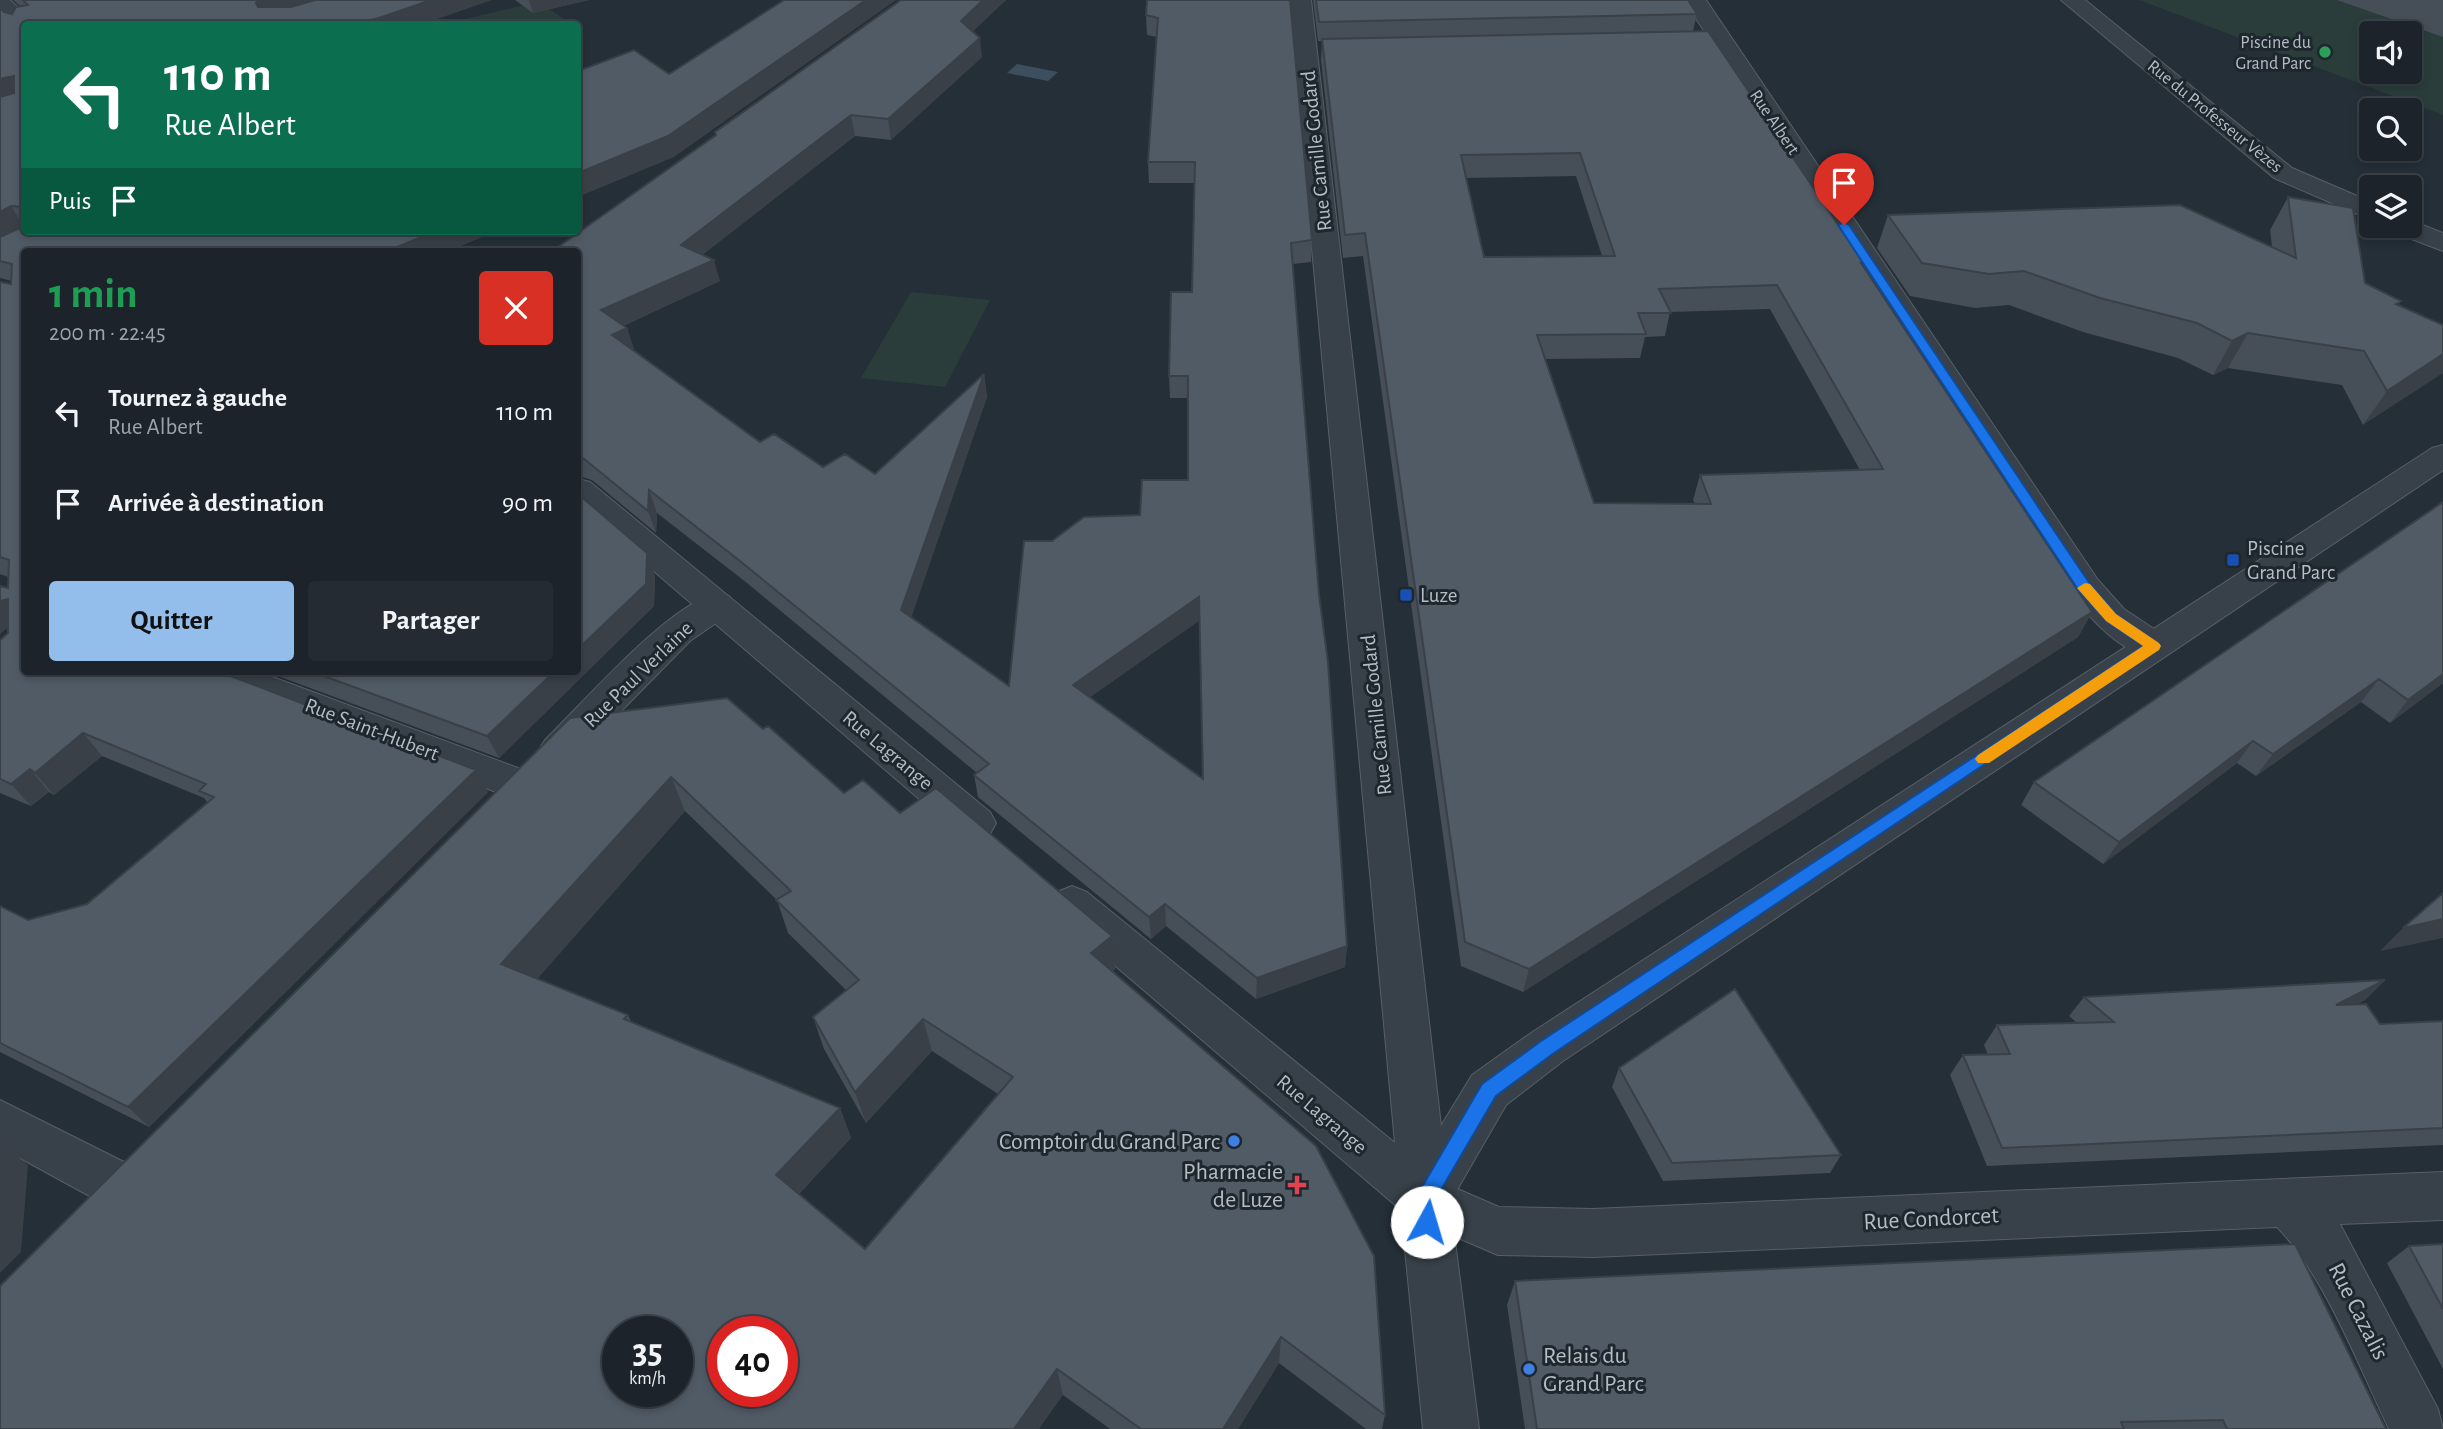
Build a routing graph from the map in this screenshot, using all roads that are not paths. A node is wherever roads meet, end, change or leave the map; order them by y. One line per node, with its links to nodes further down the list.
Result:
1 (1300, 0): 21 (street, Rue Camille Godard)
2 (1695, 0): 12 (street, Rue Albert)
3 (2072, 0): 6 (street, Rue du Professeur Vèzes)
4 (0, 3): 5 (street)
5 (21, 21)
6 (2359, 207)
7 (2422, 234): 8 (street)
8 (2443, 243)
9 (2443, 455): 12 (street)
10 (581, 492): 11 (street, Rue Lagrange)
11 (716, 605): 14 (street, Rue Paul Verlaine); 16 (street, Rue Lagrange)
12 (2154, 646): 21 (street)
13 (228, 675): 14 (street, Rue Saint-Hubert)
14 (523, 786): 15 (street, Rue Paul Verlaine)
15 (491, 819)
16 (999, 843)
17 (1041, 879): 21 (street, Rue Lagrange)
18 (0, 1122): 19 (street)
19 (125, 1187)
20 (2443, 1196): 22 (street, Rue Condorcet)
21 (1425, 1199): 22 (street, Rue Condorcet); 23 (street, Rue Camille Godard)
22 (2287, 1202): 24 (street, Rue Cazalis)
23 (1451, 1429)
24 (2418, 1429)

